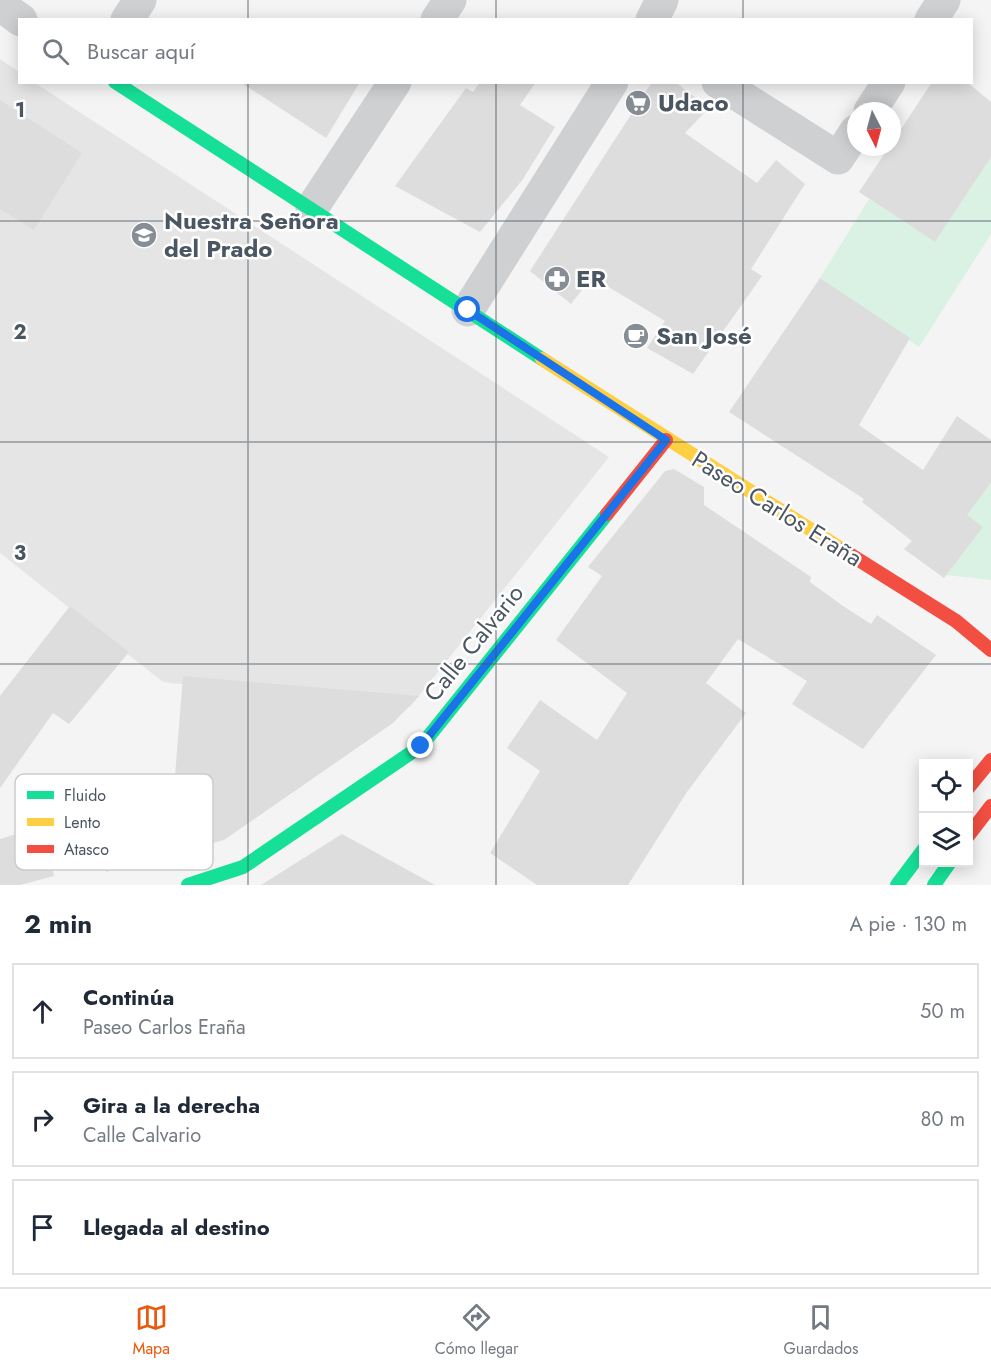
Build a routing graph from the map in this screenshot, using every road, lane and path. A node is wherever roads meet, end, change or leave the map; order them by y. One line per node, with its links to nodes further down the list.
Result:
1 (140, 0): 7 (street)
2 (450, 0): 8 (street)
3 (662, 0): 9 (street)
4 (944, 0): 10 (street)
5 (0, 5): 6 (street)
6 (18, 18)
7 (128, 18)
8 (438, 18)
9 (653, 18)
10 (932, 18)
11 (118, 84): 18 (main road, Paseo Carlos Eraña)
12 (394, 84): 18 (street)
13 (611, 84): 19 (street)
14 (721, 84): 17 (street)
15 (888, 84): 16 (street)
16 (876, 102)
17 (847, 144)
18 (312, 208): 19 (main road, Paseo Carlos Eraña)
19 (468, 310): 20 (main road, Paseo Carlos Eraña)
20 (666, 440): 21 (main road, Paseo Carlos Eraña); 30 (main road, Calle Calvario)
21 (956, 621): 22 (street, Paseo Carlos Eraña); 23 (main road, Paseo Carlos Eraña)
22 (991, 627)
23 (991, 650)
24 (991, 760): 25 (main road)
25 (973, 783)
26 (991, 806): 27 (main road)
27 (973, 831)
28 (919, 856): 31 (main road)
29 (947, 867): 32 (main road)
30 (188, 885)
31 (897, 885)
32 (934, 885)

